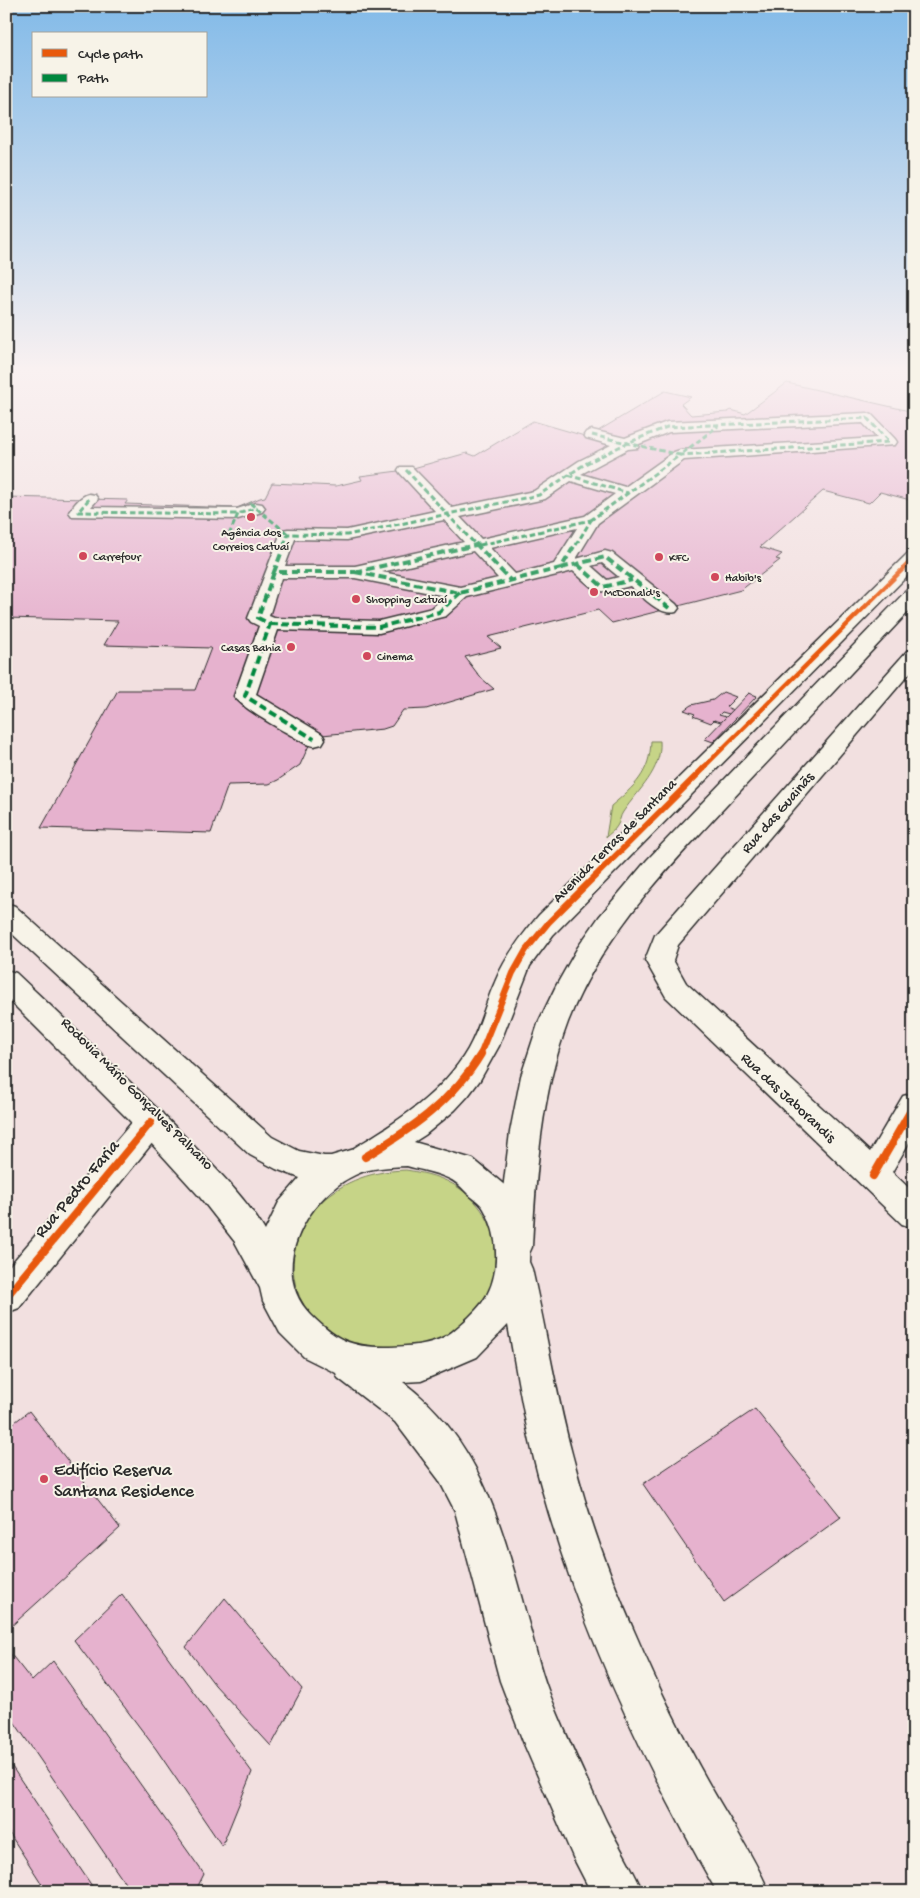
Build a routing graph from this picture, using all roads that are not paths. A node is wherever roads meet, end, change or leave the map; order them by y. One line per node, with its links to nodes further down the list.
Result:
1 (595, 459): 4 (street)
2 (675, 459): 5 (street)
3 (406, 470): 8 (street)
4 (568, 475): 5 (street); 8 (street)
5 (628, 493): 9 (street)
6 (88, 499): 7 (street)
7 (248, 508): 10 (street); 11 (street)
8 (446, 514): 10 (street); 12 (street)
9 (591, 520): 12 (street); 14 (street)
10 (288, 534): 15 (street)
11 (229, 535)
12 (476, 545): 16 (street); 17 (street)
13 (914, 558): 29 (street, Avenida Terras de Santana)
14 (569, 566): 17 (street); 20 (street)
15 (274, 572): 16 (street); 21 (street)
16 (355, 572): 18 (street)
17 (510, 580): 18 (street)
18 (460, 593): 21 (street)
19 (914, 594): 33 (street)
20 (669, 608)
21 (270, 624): 23 (street)
22 (914, 655): 25 (street, Rua das Guainãs)
23 (314, 739)
24 (6, 912): 30 (street)
25 (667, 977): 31 (street, Rua das Jaborandis)
26 (6, 980): 28 (street, Rodovia Mário Gonçalves Palhano)
27 (914, 1105): 31 (street)
28 (151, 1122): 34 (street, Rodovia Mário Gonçalves Palhano); 35 (street, Rua Pedro Faria)
29 (365, 1157): 30 (street); 33 (street)
30 (334, 1170): 34 (street)
31 (873, 1176): 32 (street, Rua das Jaborandis)
32 (914, 1214)
33 (515, 1259): 36 (street); 38 (street)
34 (276, 1282): 36 (street)
35 (6, 1297)
36 (341, 1358): 37 (street)
37 (618, 1892)
38 (744, 1892)

